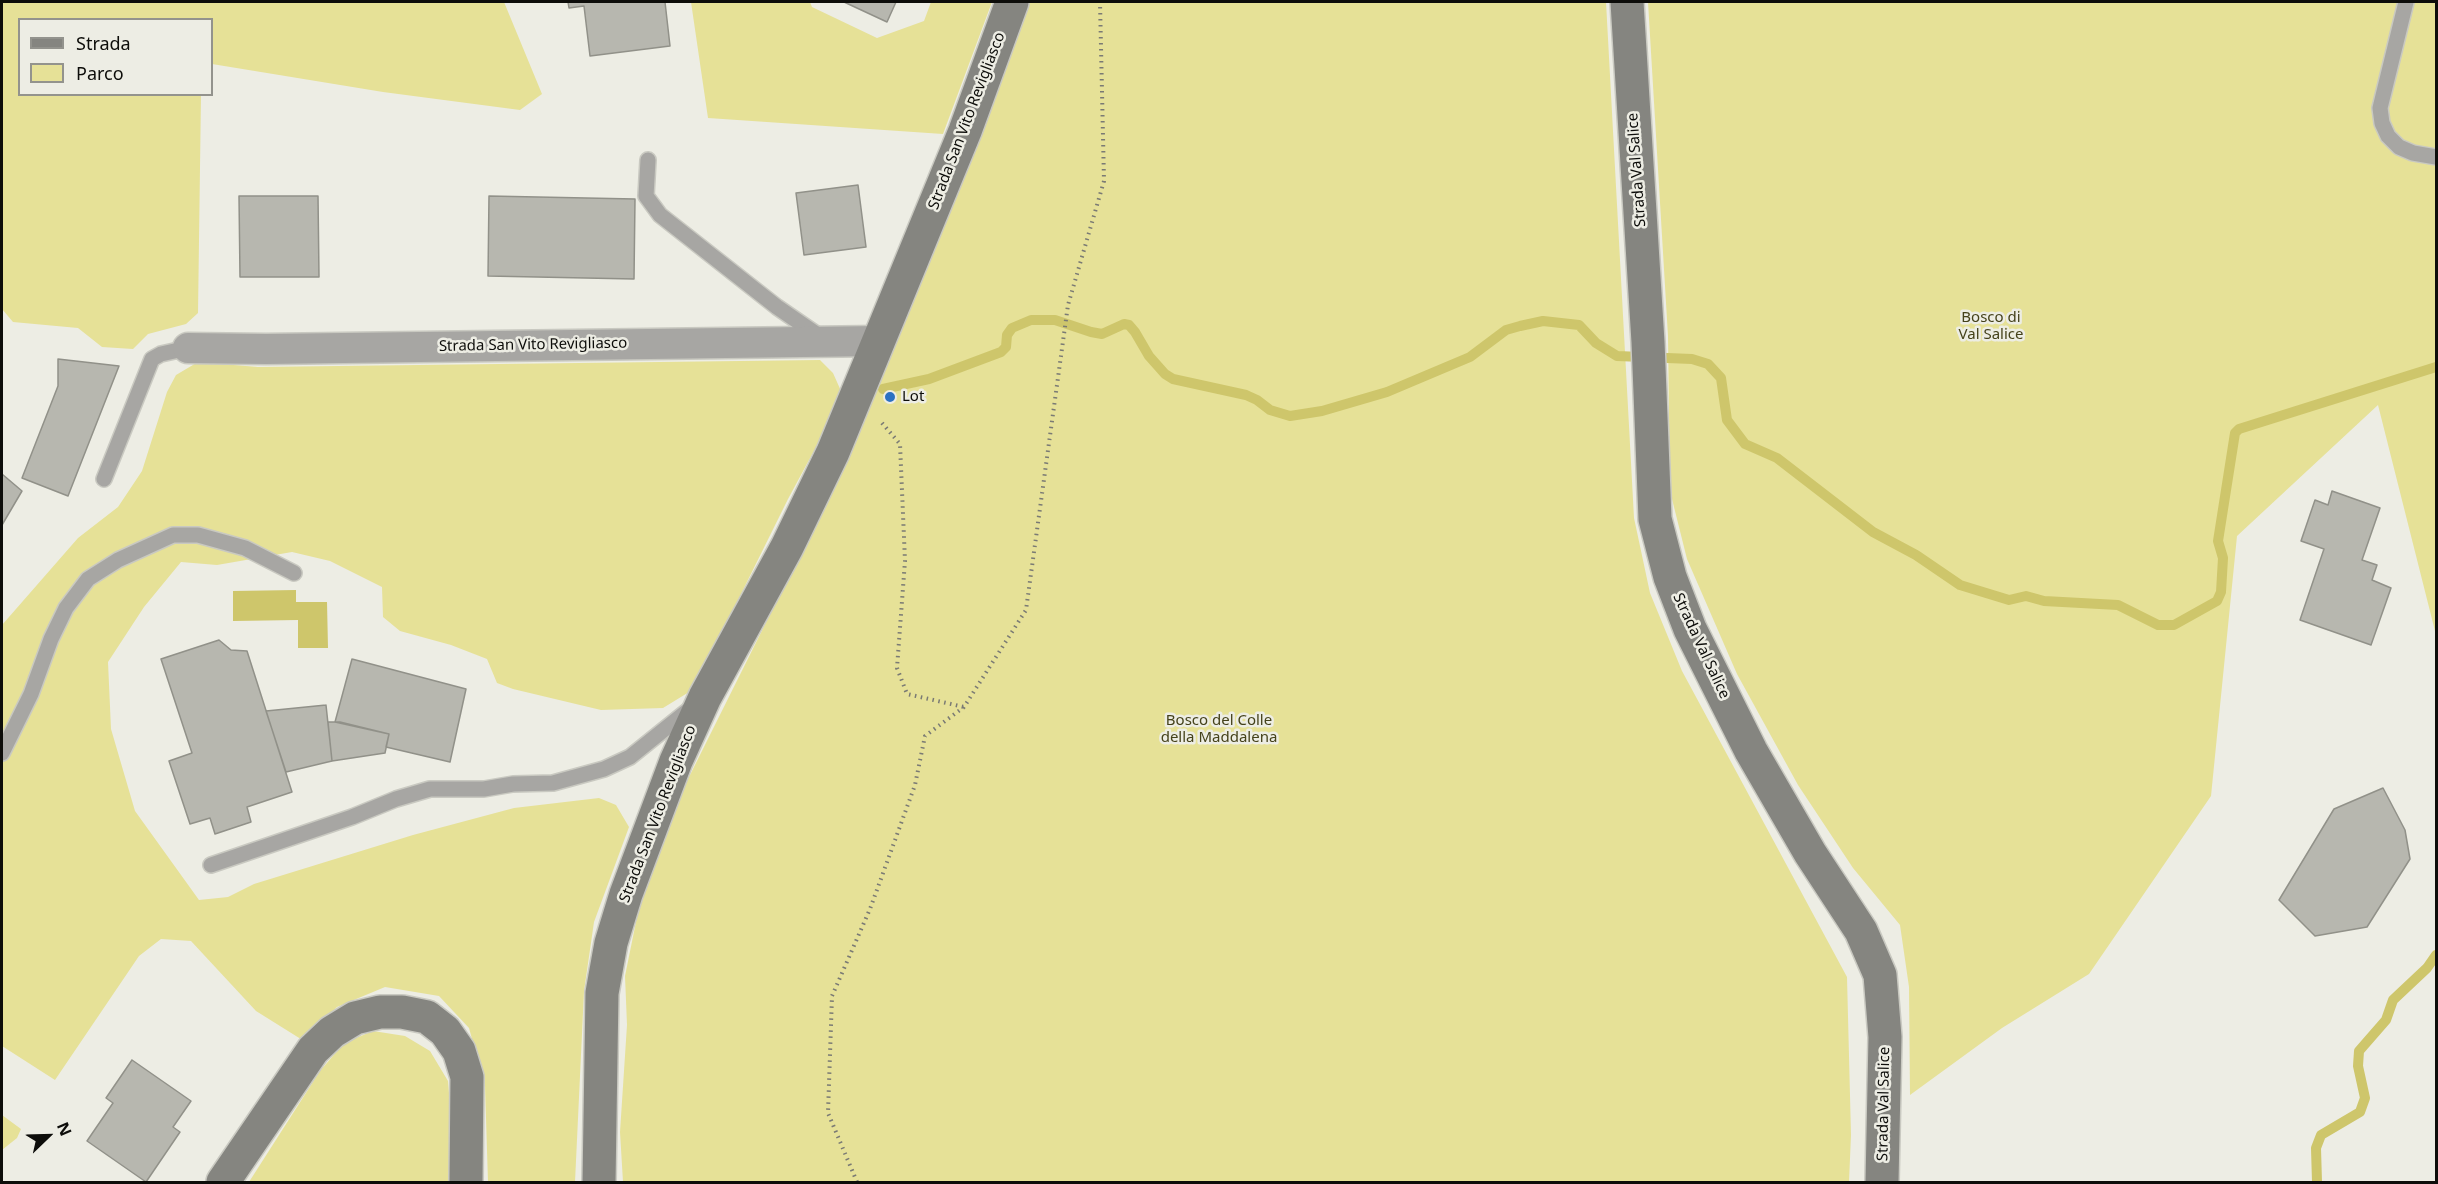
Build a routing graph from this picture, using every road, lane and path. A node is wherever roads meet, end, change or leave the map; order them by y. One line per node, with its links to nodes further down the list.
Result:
1 (1012, 2): 8 (street, Strada San Vito Revigliasco)
2 (1100, 2): 14 (path)
3 (1627, 2): 21 (street, Strada Val Salice)
4 (2406, 2): 5 (lane)
5 (2436, 157)
6 (648, 160): 7 (lane)
7 (827, 341): 8 (street, Strada San Vito Revigliasco); 9 (street, Strada San Vito Revigliasco)
8 (879, 341): 10 (street, Strada San Vito Revigliasco)
9 (188, 348): 11 (lane)
10 (857, 394): 13 (street, Strada San Vito Revigliasco); 14 (path)
11 (104, 479)
12 (294, 573): 15 (lane)
13 (705, 697): 16 (lane); 19 (street, Strada San Vito Revigliasco)
14 (964, 707): 20 (path)
15 (2, 753)
16 (211, 865)
17 (223, 1182): 18 (street)
18 (466, 1182)
19 (599, 1182)
20 (858, 1182)
21 (1882, 1182)

